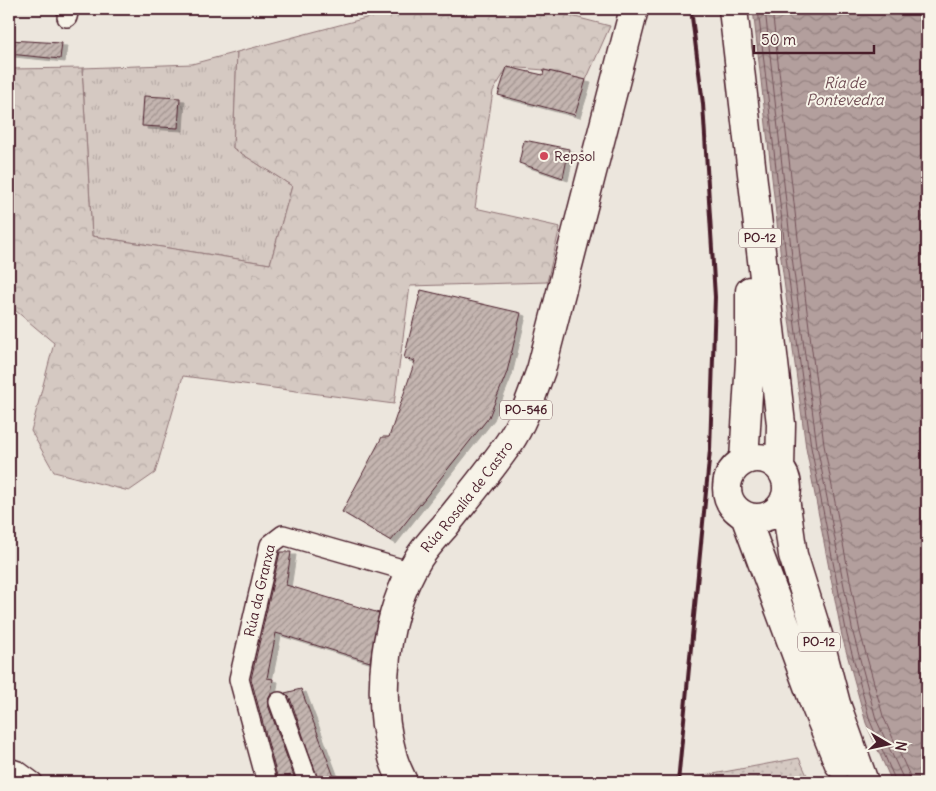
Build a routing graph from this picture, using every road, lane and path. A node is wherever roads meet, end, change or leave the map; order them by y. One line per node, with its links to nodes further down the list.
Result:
1 (634, 9): 8 (main road, Rúa Rosalía de Castro / PO-546)
2 (716, 9): 4 (main road, PO-12)
3 (734, 9): 5 (main road, PO-12)
4 (744, 460): 5 (main road); 7 (main road)
5 (780, 468): 6 (main road)
6 (786, 498): 7 (main road); 16 (main road, PO-12)
7 (745, 516): 15 (main road, PO-12)
8 (412, 572): 12 (street, Rúa da Granxa); 14 (main road, Rúa Rosalía de Castro / PO-546)
9 (279, 702): 13 (street)
10 (9, 768): 11 (street)
11 (33, 782)
12 (264, 782)
13 (308, 782)
14 (403, 782)
15 (846, 782)
16 (864, 782)

